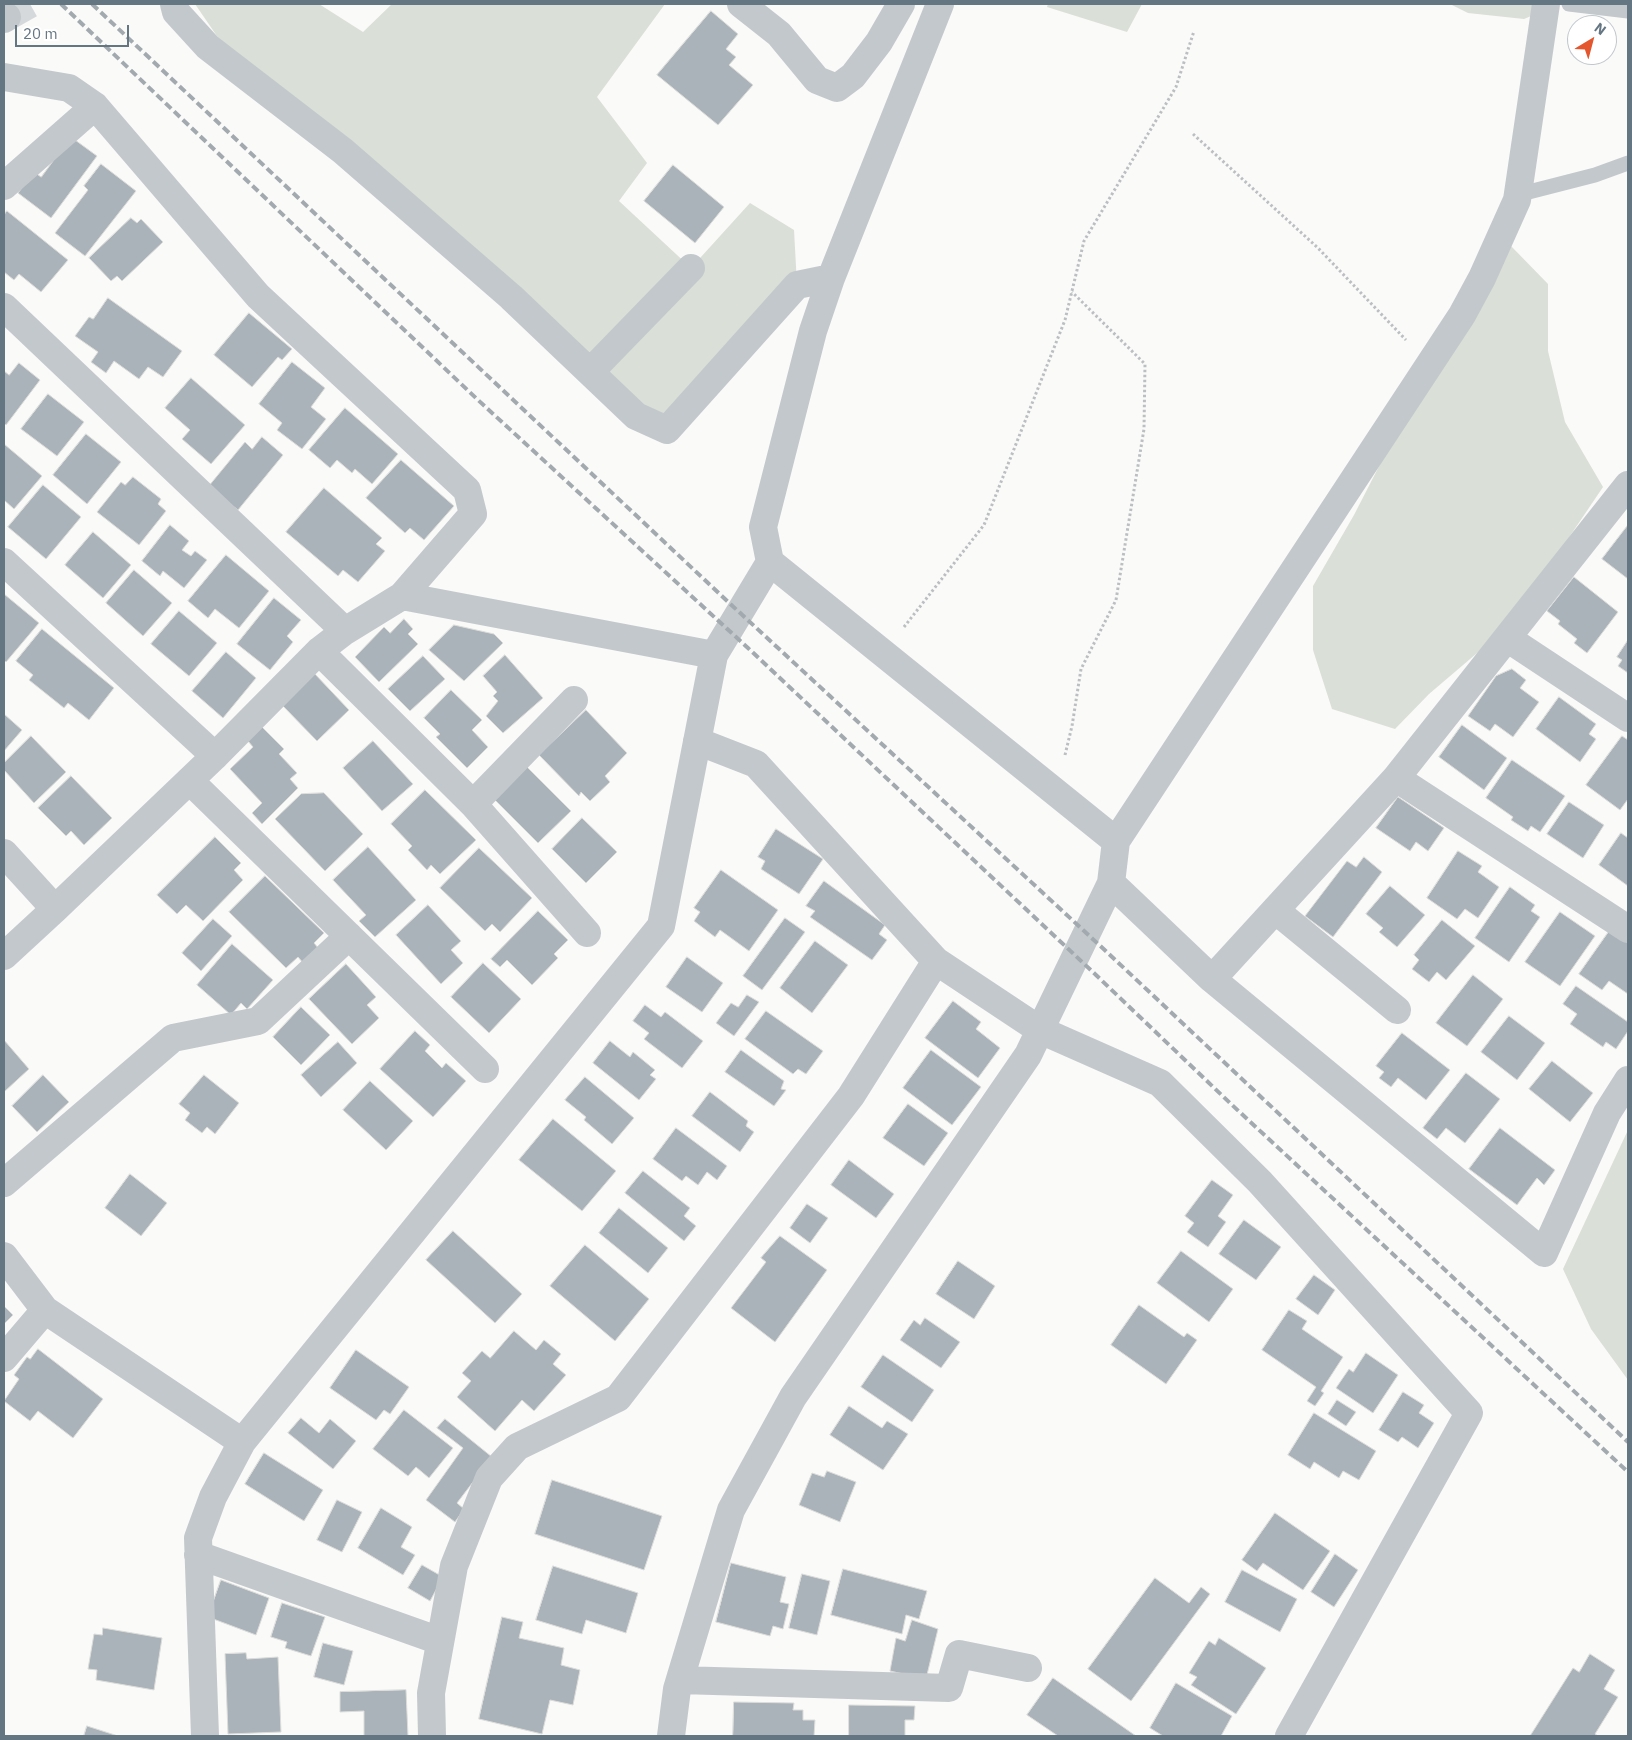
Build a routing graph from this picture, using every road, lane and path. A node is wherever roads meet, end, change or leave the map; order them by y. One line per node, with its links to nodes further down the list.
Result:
1 (174, 4): 20 (street)
2 (741, 4): 3 (street)
3 (901, 4)
4 (940, 4): 16 (street)
5 (1546, 4): 14 (street)
6 (1568, 4): 7 (lane)
7 (1628, 11)
8 (1194, 31): 17 (path)
9 (4, 77): 10 (street)
10 (96, 106): 13 (street); 24 (street)
11 (1193, 134): 19 (path)
12 (1628, 163): 14 (lane)
13 (4, 186)
14 (1517, 195): 19 (street)
15 (691, 268): 20 (street)
16 (832, 278): 20 (street); 23 (street)
17 (1071, 292): 28 (path); 36 (path)
18 (4, 308): 25 (street)
19 (1431, 363): 38 (street)
20 (590, 372)
21 (1628, 485): 26 (street)
22 (4, 562): 33 (street)
23 (770, 562): 28 (street); 29 (street)
24 (402, 596): 25 (street); 29 (street)
25 (345, 631): 27 (street)
26 (1508, 638): 31 (street); 34 (street)
27 (319, 651): 33 (street); 37 (street)
28 (884, 653): 36 (street)
29 (714, 655): 32 (street)
30 (574, 700): 37 (street)
31 (1628, 718)
32 (697, 741): 47 (street); 57 (street)
33 (215, 756): 35 (street)
34 (1396, 778): 42 (street); 43 (street)
35 (190, 780): 41 (street); 45 (street)
36 (1052, 789): 38 (street)
37 (473, 804): 44 (street)
38 (1116, 840): 40 (street)
39 (4, 853): 41 (street)
40 (1110, 882): 48 (street); 50 (street)
41 (55, 909): 46 (street)
42 (1275, 910): 48 (street); 49 (street)
43 (1628, 929)
44 (587, 933)
45 (349, 936): 51 (street); 53 (street)
46 (4, 956)
47 (936, 961): 50 (street); 59 (street)
48 (1212, 979): 52 (street)
49 (1398, 1010)
50 (1040, 1030): 61 (street); 65 (street)
51 (485, 1069)
52 (1628, 1080)
53 (4, 1183)
54 (4, 1256): 55 (street)
55 (45, 1310): 56 (street); 57 (street)
56 (4, 1358)
57 (242, 1442): 58 (street)
58 (198, 1555): 59 (street); 62 (street)
59 (440, 1641): 63 (street)
60 (1028, 1668): 61 (street)
61 (680, 1680): 64 (street)
62 (205, 1736)
63 (432, 1736)
64 (671, 1736)
65 (1289, 1736)

